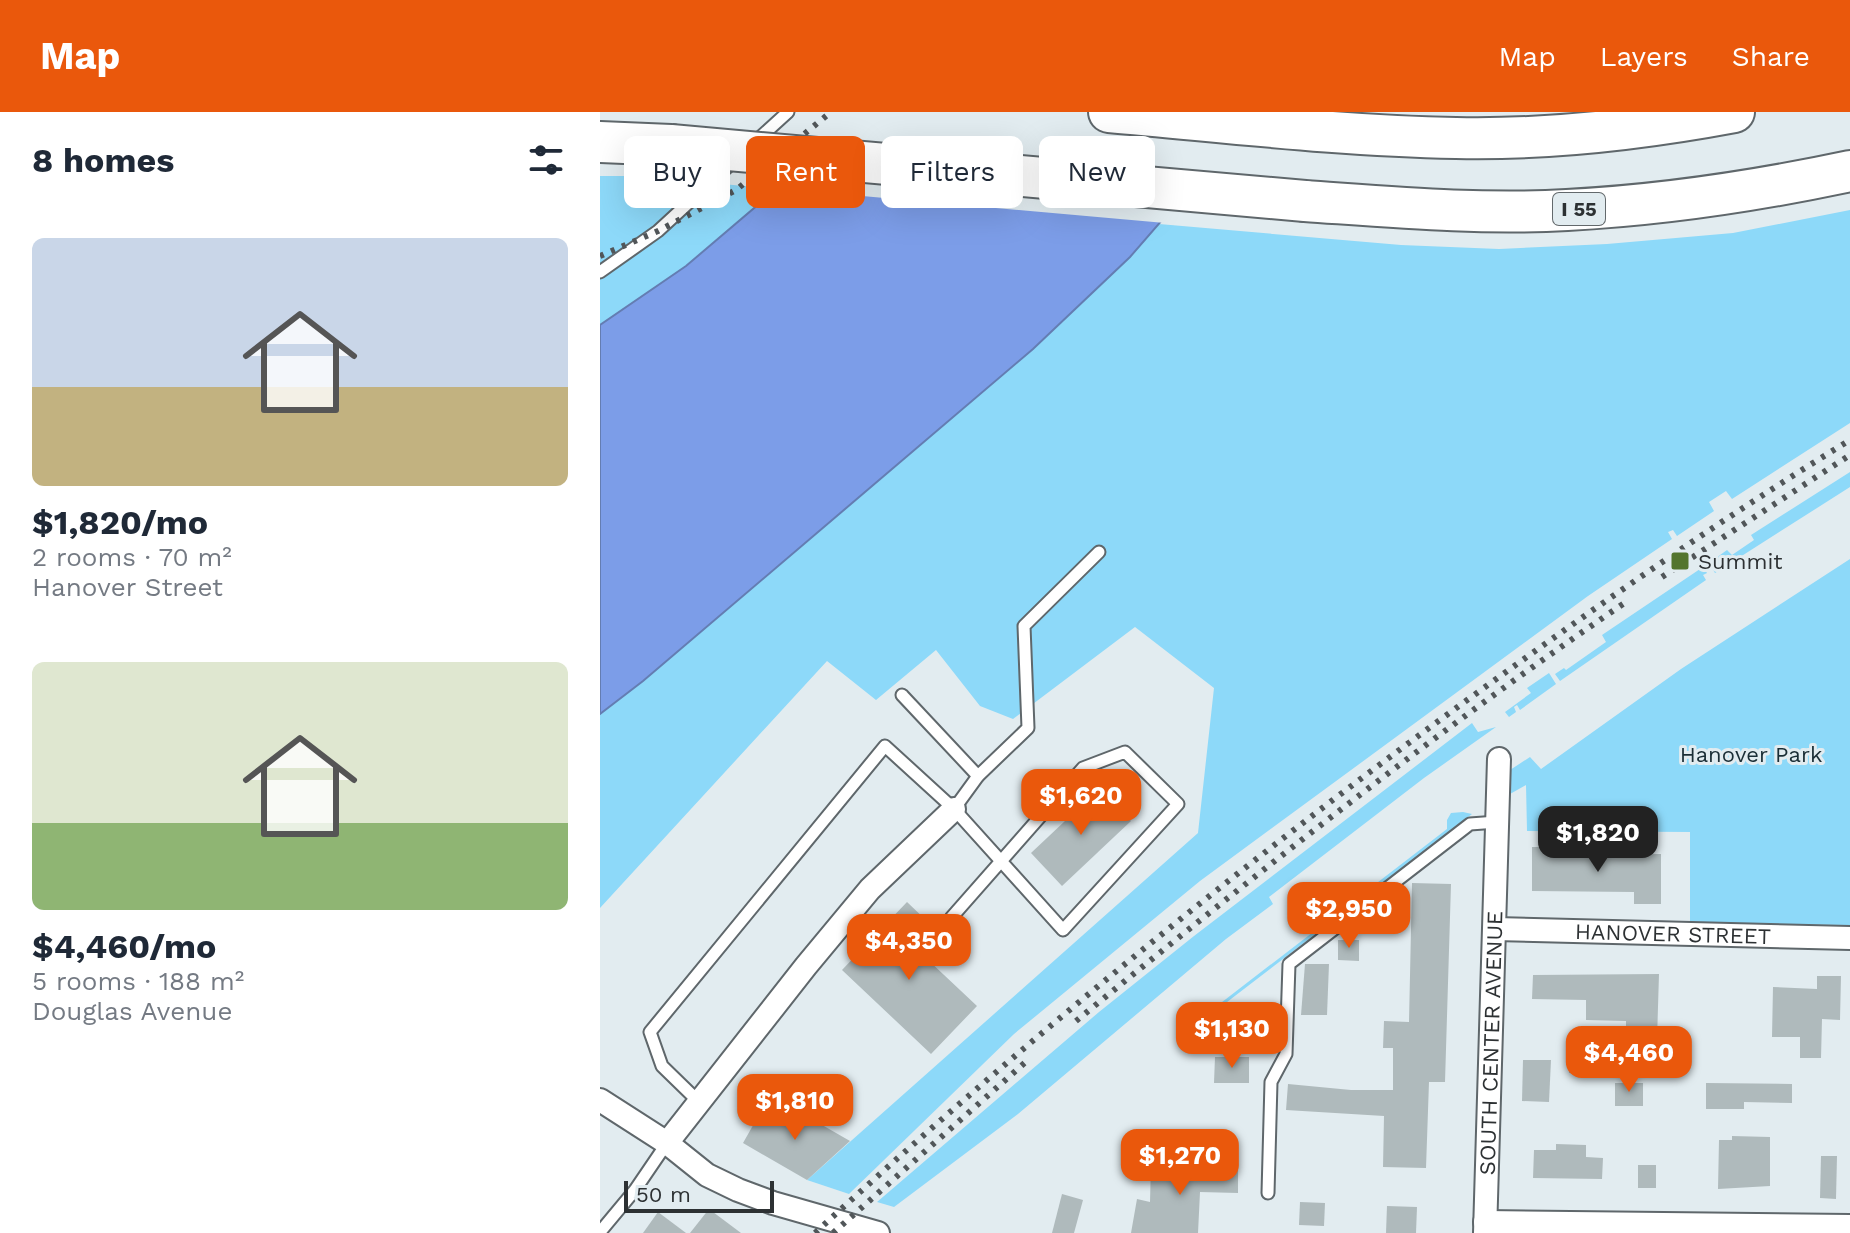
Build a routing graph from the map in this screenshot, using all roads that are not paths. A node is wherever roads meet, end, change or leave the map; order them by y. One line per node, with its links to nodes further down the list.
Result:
1 (788, 112): 6 (lane)
2 (1109, 112): 3 (highway)
3 (1734, 112)
4 (600, 142): 5 (highway, I 55, bridge)
5 (1850, 171)
6 (600, 272)
7 (1099, 552): 10 (lane)
8 (902, 695): 10 (lane)
9 (1499, 759): 12 (street, SOUTH CENTER AVENUE)
10 (978, 776): 11 (lane)
11 (954, 809): 13 (lane); 18 (street); 18 (lane)
12 (1497, 822): 15 (street, SOUTH CENTER AVENUE); 20 (lane)
13 (1002, 861): 13 (lane); 14 (lane)
14 (951, 918)
15 (1495, 929): 16 (street, HANOVER STREET); 22 (street, SOUTH CENTER AVENUE)
16 (1850, 938)
17 (600, 1100): 19 (street)
18 (699, 1102): 19 (street)
19 (667, 1143): 23 (lane); 24 (street)
20 (1268, 1193)
21 (1850, 1226): 22 (street)
22 (1485, 1227)
23 (600, 1232)
24 (878, 1233)

